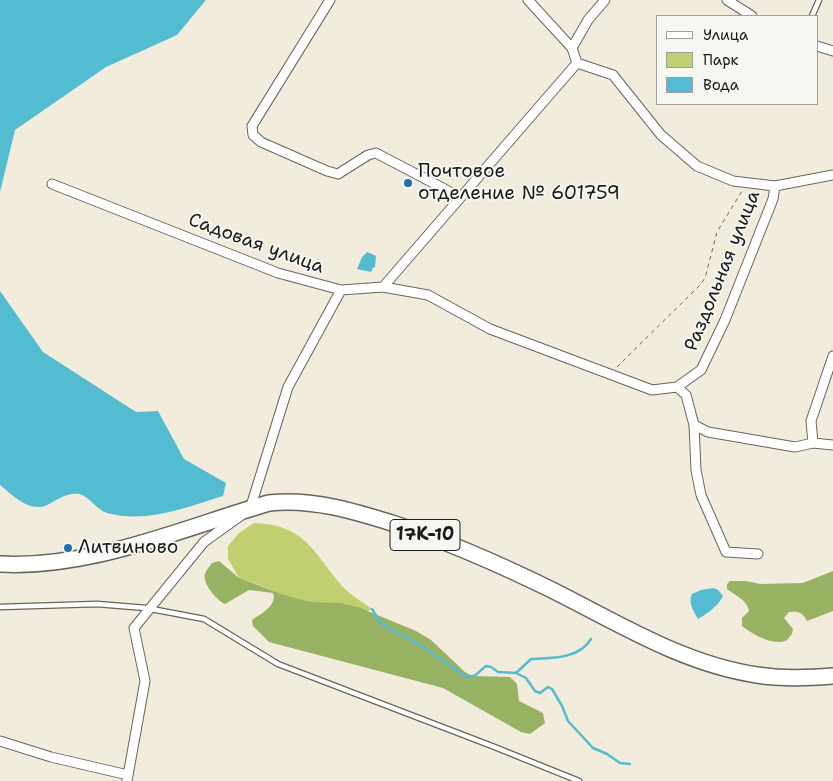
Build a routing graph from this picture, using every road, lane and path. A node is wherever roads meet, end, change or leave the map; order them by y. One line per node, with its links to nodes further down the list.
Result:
1 (330, 0): 16 (street)
2 (528, 0): 9 (street)
3 (605, 0): 9 (street)
4 (727, 0): 6 (street)
5 (819, 0): 7 (lane)
6 (750, 15)
7 (812, 15)
8 (818, 46): 10 (street)
9 (572, 48): 11 (street)
10 (833, 51)
11 (577, 63): 13 (street); 16 (street)
12 (833, 175): 15 (street)
13 (749, 183): 15 (street); 20 (path)
14 (52, 184): 18 (street, Садовая улица)
15 (775, 186): 21 (street, Раздольная улица)
16 (460, 197): 17 (street)
17 (383, 287): 18 (street, Садовая улица); 20 (street, Садовая улица)
18 (341, 290): 25 (street)
19 (833, 356): 23 (street)
20 (609, 374): 21 (street, Садовая улица)
21 (677, 387): 22 (street)
22 (694, 425): 23 (street); 26 (street)
23 (813, 443): 24 (street)
24 (833, 445)
25 (250, 509): 27 (main road, 17К-10); 29 (street); 30 (main road, 17К-10)
26 (758, 554)
27 (0, 564)
28 (0, 607): 29 (lane)
29 (151, 609): 32 (street); 33 (lane)
30 (833, 676)
31 (0, 741): 32 (street)
32 (128, 778)
33 (579, 781)

